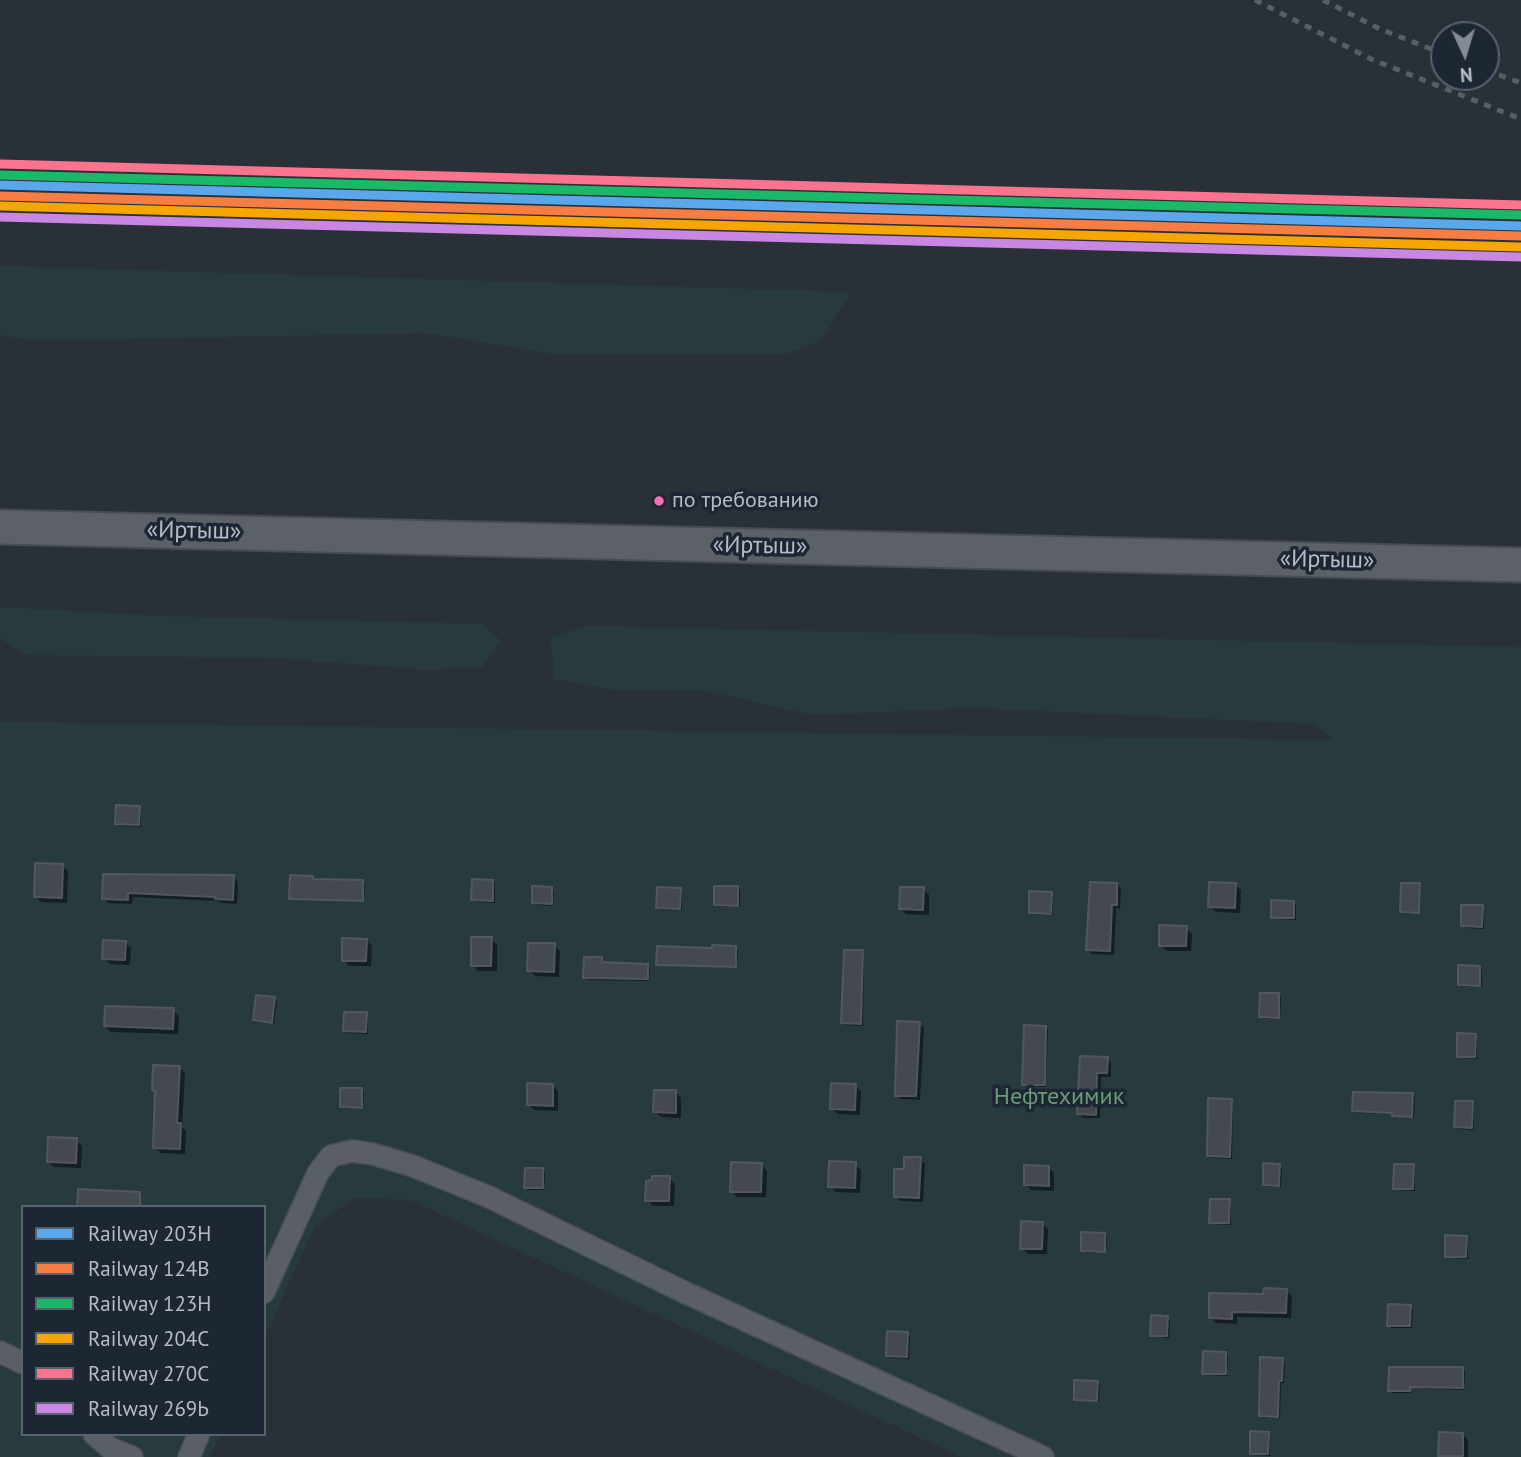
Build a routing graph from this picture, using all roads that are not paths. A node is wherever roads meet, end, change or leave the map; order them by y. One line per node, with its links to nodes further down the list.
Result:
1 (0, 527): 2 (main road, «Иртыш»)
2 (1521, 565)
3 (266, 1288): 10 (street)
4 (0, 1352): 5 (street)
5 (21, 1362)
6 (96, 1436): 8 (street)
7 (198, 1436): 9 (street)
8 (132, 1457)
9 (189, 1457)
10 (1043, 1457)

